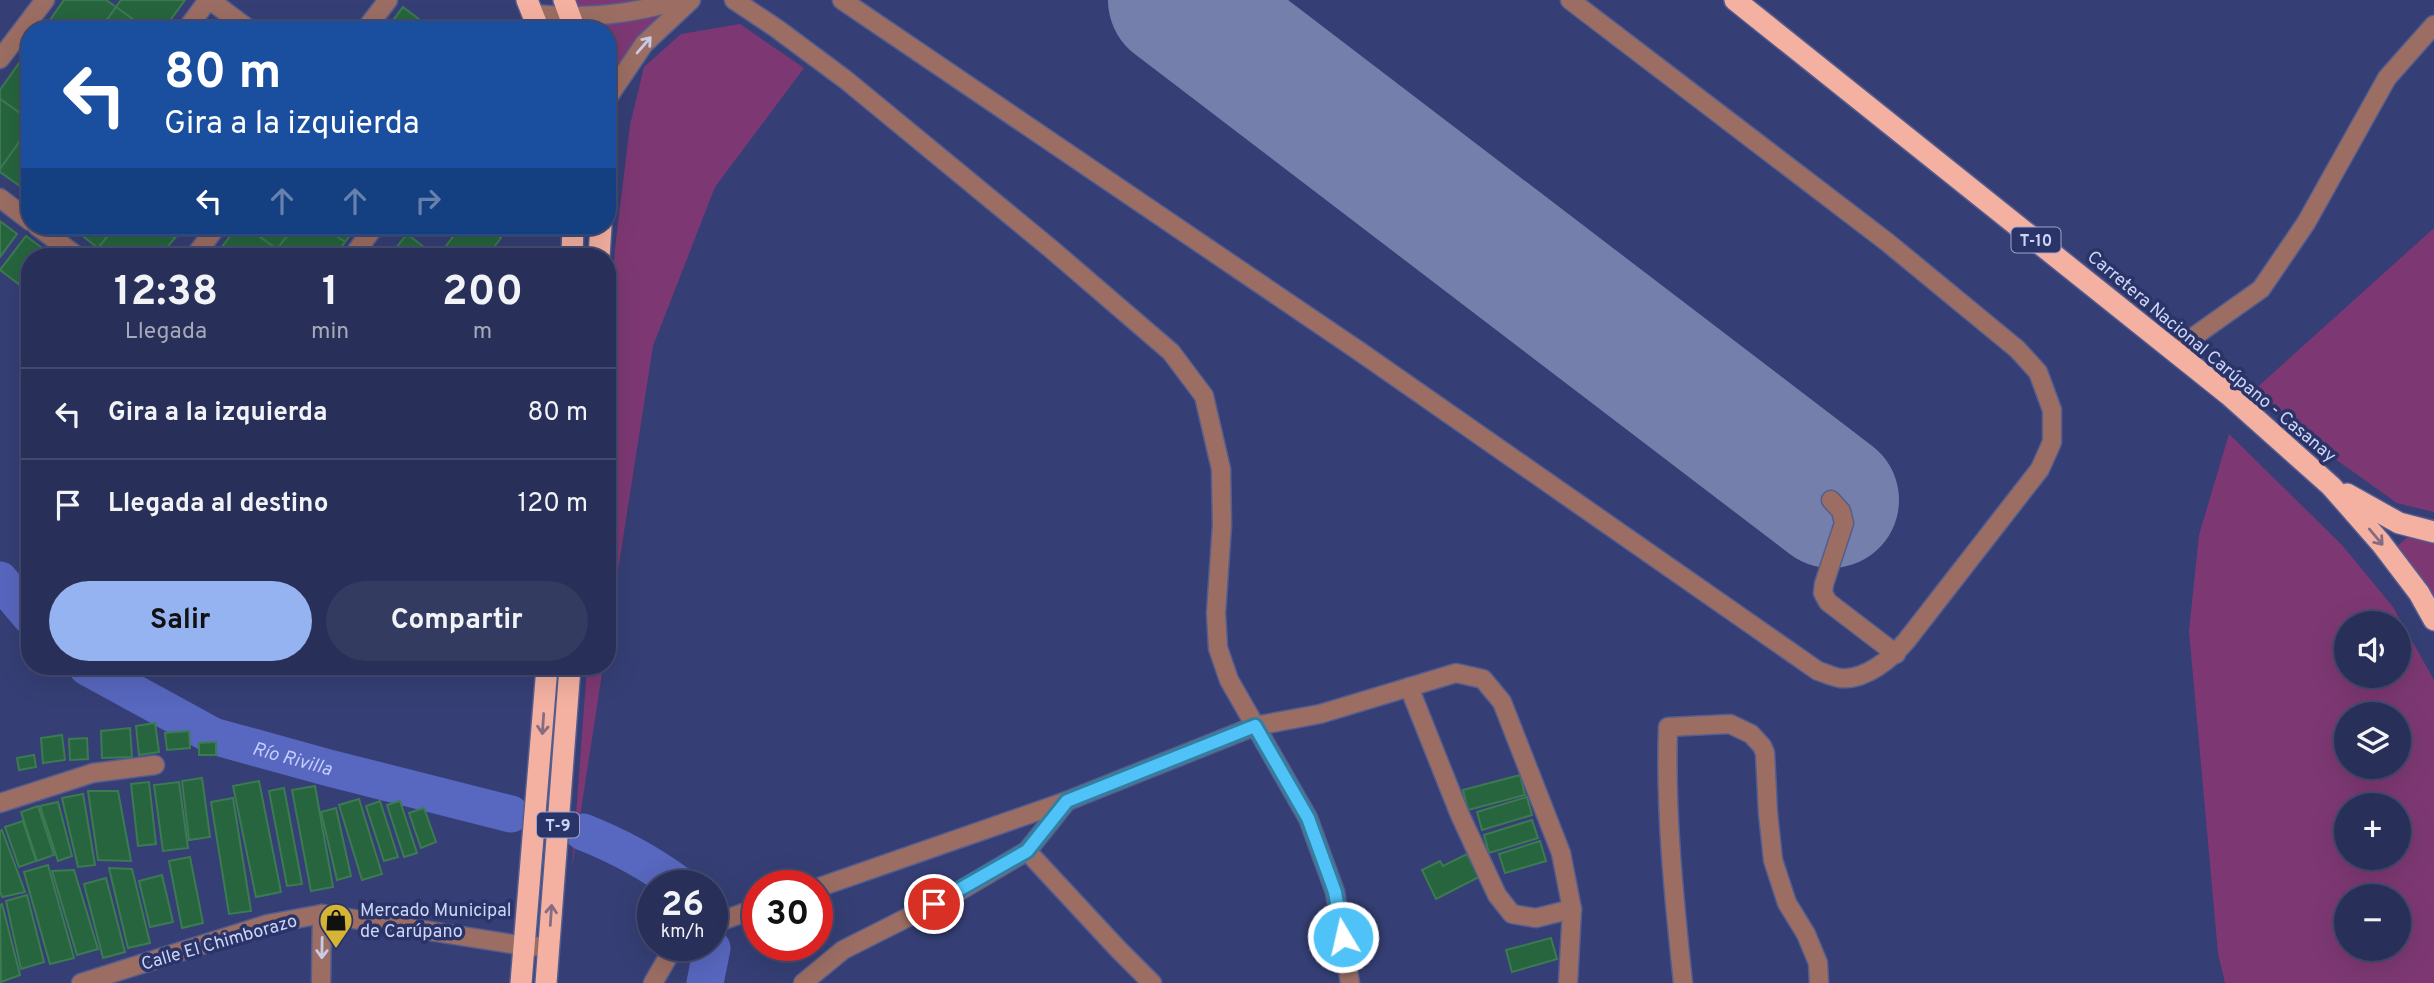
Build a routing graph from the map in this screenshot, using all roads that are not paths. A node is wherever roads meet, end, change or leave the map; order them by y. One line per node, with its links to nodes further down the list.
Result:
1 (45, 0): 13 (street)
2 (209, 0): 14 (street); 15 (street)
3 (388, 0): 16 (street)
4 (551, 0): 11 (street)
5 (680, 0): 12 (street)
6 (691, 0): 20 (street, one-way to 6)
7 (734, 0): 34 (street)
8 (842, 0): 30 (street)
9 (1570, 0): 30 (street)
10 (1735, 0): 25 (highway, Carretera Nacional Carúpano - Casanay / T-10)
11 (533, 14): 12 (street)
12 (570, 16)
13 (29, 21)
14 (193, 21)
15 (238, 21)
16 (372, 21)
17 (2434, 25): 25 (street)
18 (21, 31): 19 (street)
19 (0, 59)
20 (616, 86)
21 (0, 198): 22 (street)
22 (21, 213)
23 (49, 235): 24 (street)
24 (66, 248)
25 (2175, 350): 26 (highway, Carretera Nacional Carúpano - Casanay / T-10)
26 (2332, 486): 28 (highway, Carretera Nacional Carúpano - Casanay / T-10); 29 (highway, Carretera Nacional Carúpano - Casanay / T-10, one-way to 29)
27 (1830, 500): 30 (street)
28 (2434, 532)
29 (2434, 620)
30 (1896, 654)
31 (547, 675): 42 (highway, T-9, one-way to 42)
32 (569, 675): 43 (highway, T-9, one-way to 32)
33 (1409, 687): 34 (street); 40 (street); 40 (street)
34 (1255, 726): 36 (street); 52 (street)
35 (155, 765): 37 (street)
36 (1067, 801): 38 (street); 39 (street)
37 (0, 803)
38 (1027, 851): 50 (street); 51 (street)
39 (833, 882)
40 (1572, 909): 53 (street)
41 (322, 914): 42 (street, Calle El Chimborazo); 45 (street, Calle El Chimborazo); 46 (street, one-way to 46)
42 (525, 946): 43 (street, Calle El Chimborazo); 47 (highway, T-9)
43 (549, 947): 48 (highway, T-9)
44 (666, 961): 49 (street)
45 (81, 983)
46 (321, 983)
47 (521, 983)
48 (546, 983)
49 (653, 983)
50 (803, 983)
51 (1152, 983)
52 (1350, 983)
53 (1568, 983)
54 (1683, 983): 55 (street)
55 (1819, 983)

